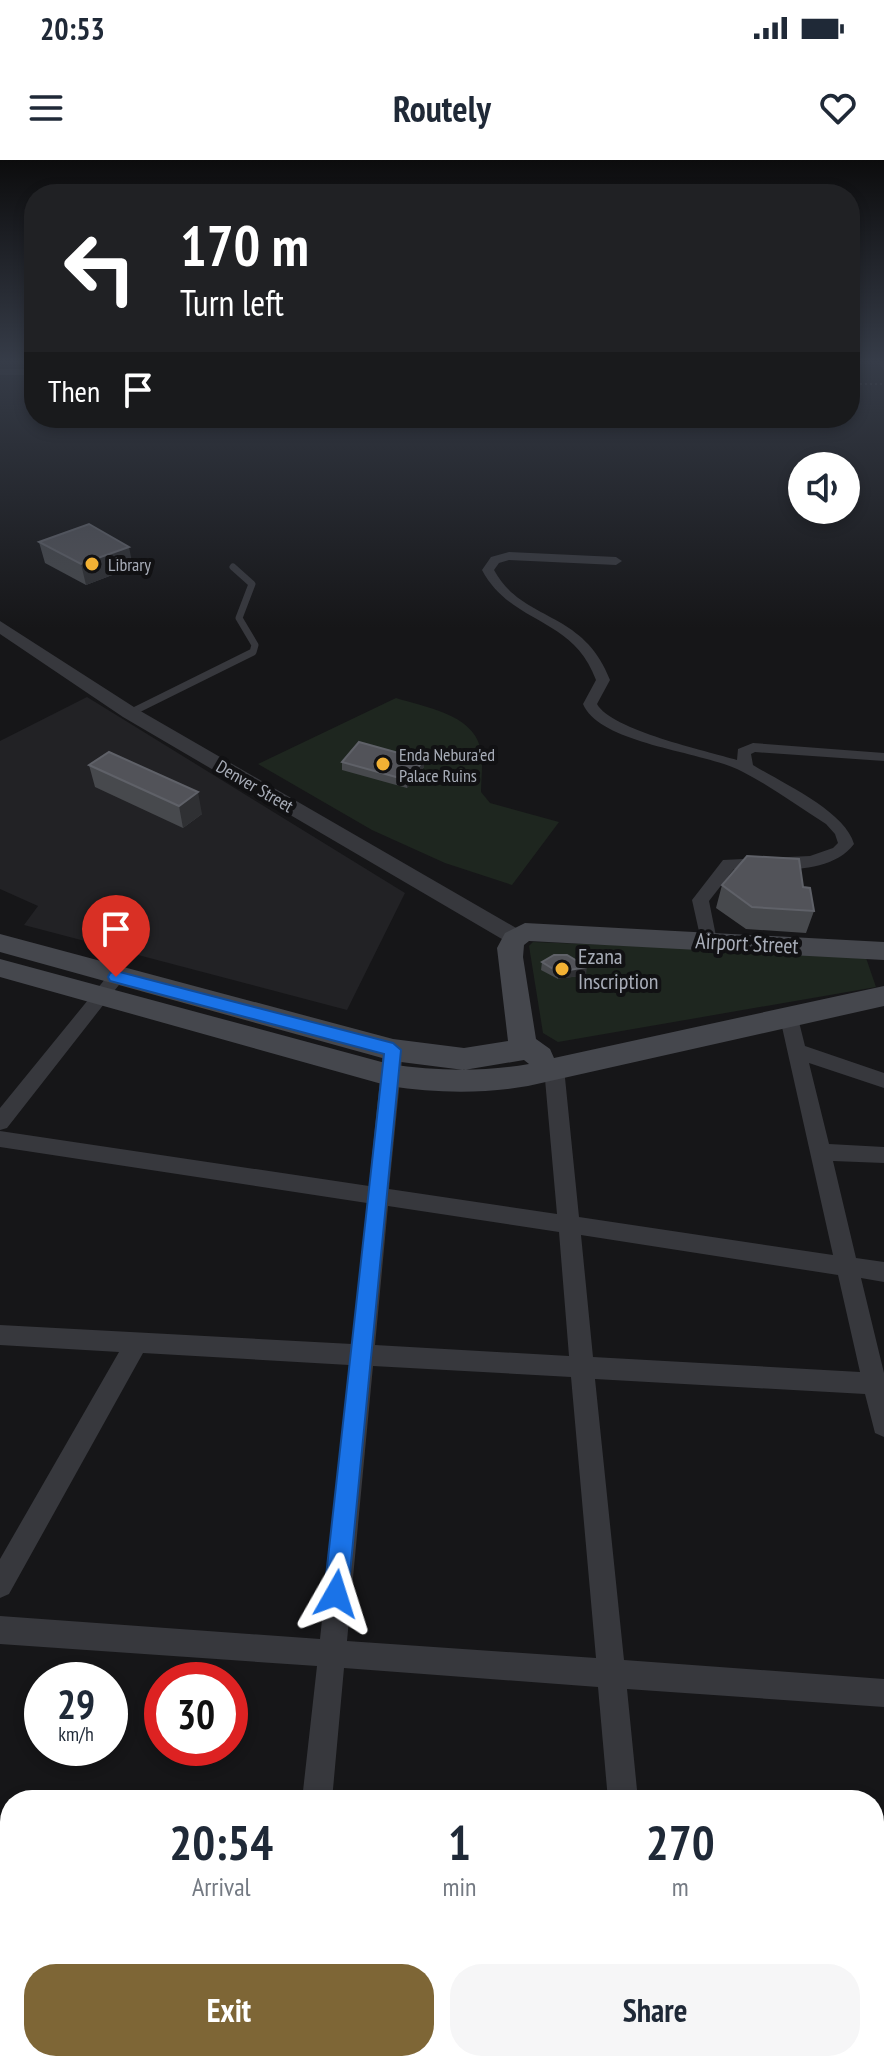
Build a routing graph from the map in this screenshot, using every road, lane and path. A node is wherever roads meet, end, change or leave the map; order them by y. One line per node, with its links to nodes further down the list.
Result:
1 (616, 561): 6 (street)
2 (233, 567): 4 (lane)
3 (3, 631): 4 (street, Denver Street)
4 (130, 713): 7 (street, Denver Street)
5 (884, 757): 6 (street)
6 (746, 767): 8 (street)
7 (515, 937): 8 (main road, Airport Street); 15 (main road)
8 (708, 941): 10 (main road, Airport Street)
9 (0, 943): 12 (main road)
10 (880, 952)
11 (0, 968): 12 (main road)
12 (109, 988): 17 (main road); 20 (street)
13 (884, 996): 14 (main road)
14 (789, 1018): 16 (street); 18 (main road)
15 (523, 1044): 17 (main road); 18 (main road)
16 (797, 1051): 19 (street); 22 (street)
17 (391, 1062): 18 (main road); 24 (street)
18 (554, 1068): 25 (street)
19 (884, 1081)
20 (0, 1122)
21 (0, 1139): 24 (street)
22 (820, 1152): 23 (street); 26 (street)
23 (884, 1155)
24 (377, 1196): 25 (street); 30 (street)
25 (567, 1224): 26 (street); 31 (street)
26 (846, 1266): 27 (street); 32 (street)
27 (884, 1272)
28 (0, 1335): 29 (street)
29 (137, 1342): 30 (street); 34 (street)
30 (360, 1355): 31 (street); 36 (street)
31 (582, 1367): 32 (street); 37 (street)
32 (879, 1384): 33 (street)
33 (884, 1425)
34 (0, 1585)
35 (0, 1630): 36 (street)
36 (330, 1653): 37 (street); 39 (street)
37 (611, 1674): 38 (street); 40 (street)
38 (884, 1693)
39 (318, 1790)
40 (622, 1790)

